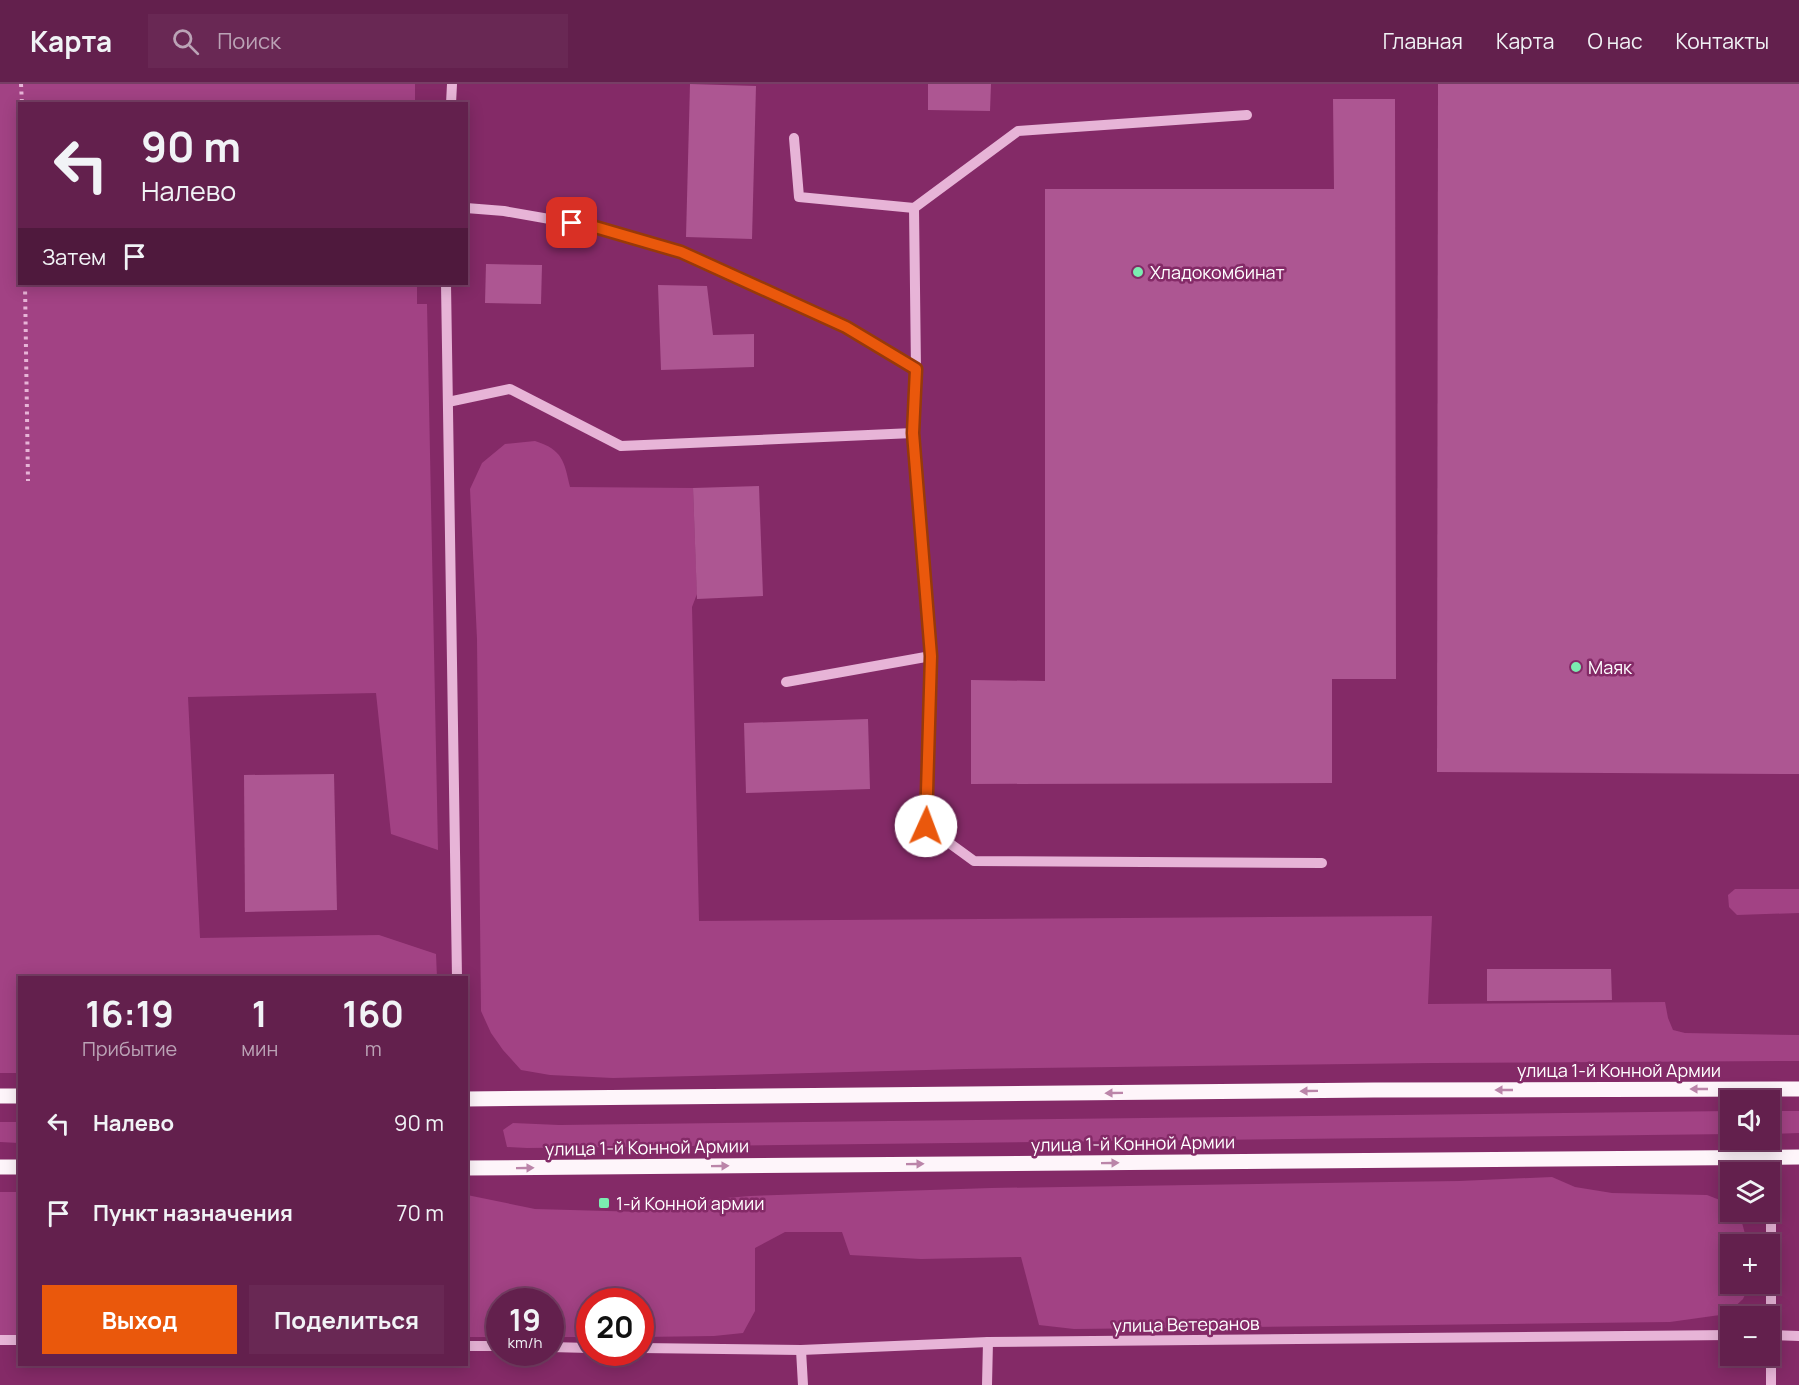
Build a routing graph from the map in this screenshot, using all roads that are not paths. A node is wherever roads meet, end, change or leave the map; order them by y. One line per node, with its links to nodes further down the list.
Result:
1 (452, 84): 2 (street)
2 (451, 102)
3 (1247, 115): 6 (street)
4 (794, 138): 6 (street)
5 (468, 208): 8 (street)
6 (914, 208): 8 (street)
7 (446, 285): 9 (street)
8 (916, 369): 10 (street)
9 (448, 402): 10 (street); 14 (street)
10 (913, 433): 11 (street)
11 (931, 656): 12 (street); 13 (street)
12 (786, 682)
13 (1322, 863)
14 (457, 976)
15 (1799, 1089): 18 (main road, улица 1-й Конной Армии, one-way to 18)
16 (0, 1096): 17 (main road)
17 (18, 1096)
18 (468, 1099)
19 (1771, 1157): 20 (main road, улица 1-й Конной Армии); 23 (main road, улица 1-й Конной Армии, one-way to 19); 24 (street)
20 (1799, 1157)
21 (0, 1167): 22 (main road)
22 (18, 1167)
23 (468, 1168)
24 (1771, 1306)
25 (1720, 1335): 30 (street, улица Ветеранов)
26 (1780, 1335): 27 (street)
27 (1799, 1336)
28 (0, 1340): 29 (street)
29 (18, 1340)
30 (988, 1342): 34 (street, улица Ветеранов); 37 (street)
31 (468, 1346): 32 (street)
32 (486, 1346)
33 (654, 1348): 34 (street, улица Ветеранов)
34 (801, 1350): 36 (street)
35 (1771, 1366): 38 (street)
36 (803, 1385)
37 (987, 1385)
38 (1771, 1385)

